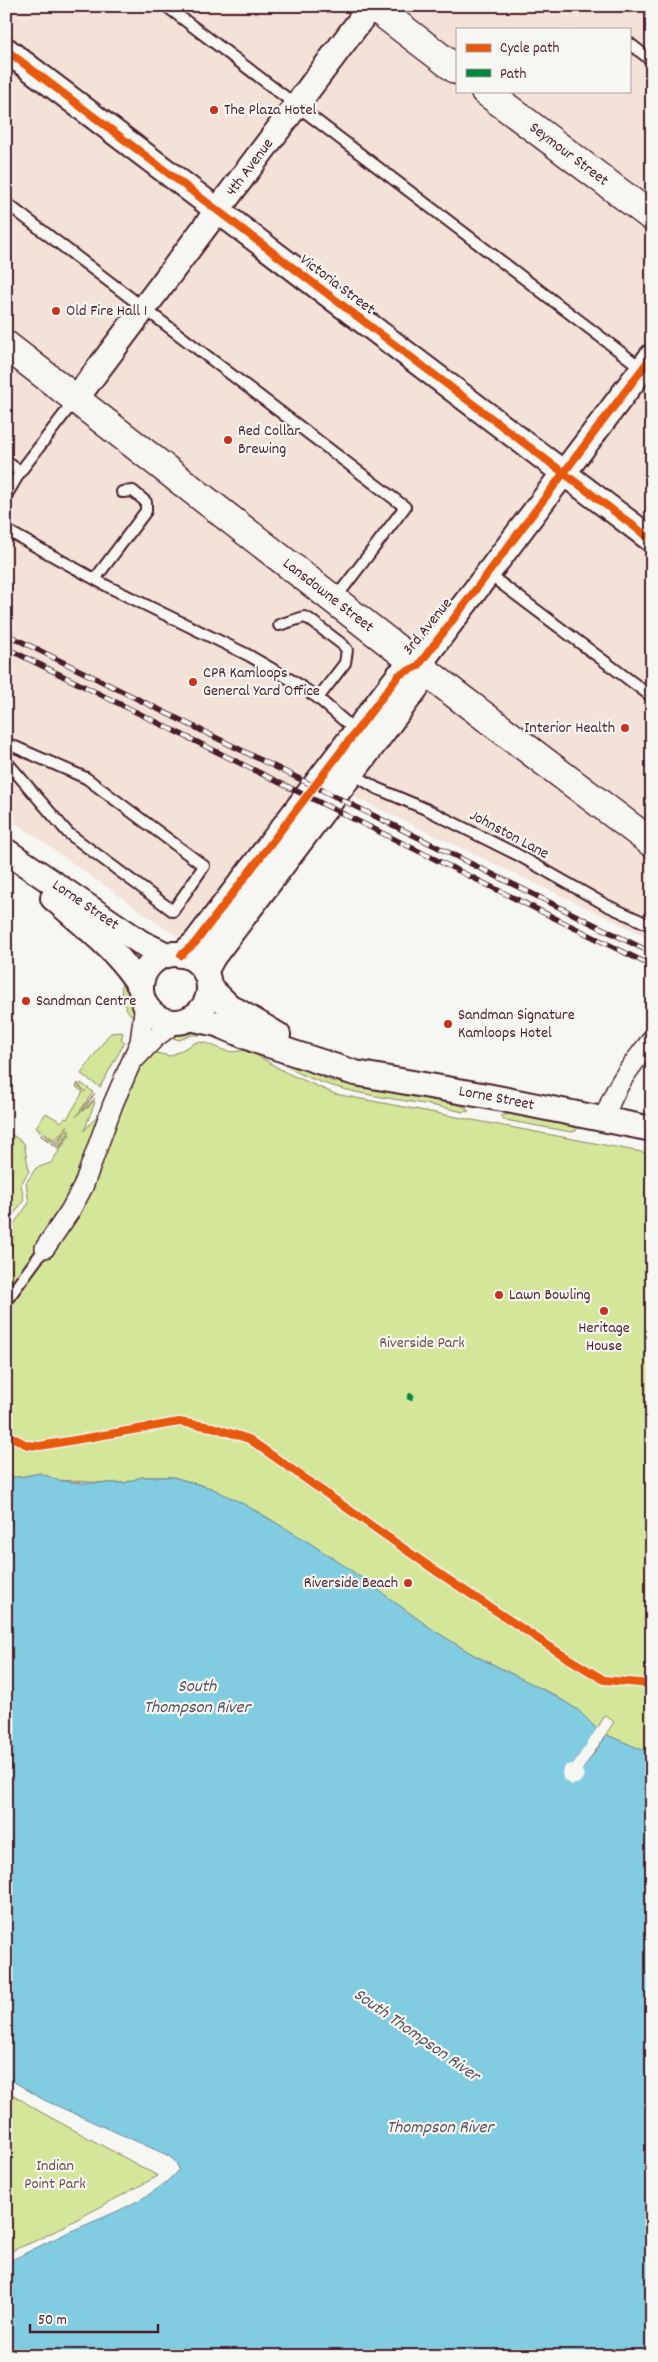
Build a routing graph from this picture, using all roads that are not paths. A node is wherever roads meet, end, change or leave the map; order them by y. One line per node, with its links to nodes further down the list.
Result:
1 (166, 6): 8 (lane)
2 (372, 6): 6 (main road); 8 (street, 4th Avenue)
3 (630, 44): 5 (lane)
4 (6, 50): 10 (street, Victoria Street)
5 (652, 61)
6 (456, 69)
7 (486, 92): 11 (main road, Seymour Street)
8 (296, 105): 10 (street, 4th Avenue); 14 (lane)
9 (6, 204): 12 (lane)
10 (218, 212): 12 (street, 4th Avenue); 18 (street, Victoria Street)
11 (652, 217)
12 (144, 307): 15 (street, 4th Avenue); 25 (lane)
13 (6, 345): 15 (main road, Lansdowne Street)
14 (649, 367): 18 (street, 3rd Avenue)
15 (75, 400): 17 (lane); 25 (main road, Lansdowne Street)
16 (6, 461): 17 (lane)
17 (20, 472): 20 (lane)
18 (564, 473): 22 (street, Victoria Street); 23 (street, 3rd Avenue)
19 (122, 492): 24 (lane)
20 (6, 496)
21 (6, 530): 24 (lane)
22 (652, 540)
23 (487, 573): 27 (street, 3rd Avenue); 28 (lane)
24 (95, 579): 29 (lane)
25 (335, 600): 27 (main road, Lansdowne Street)
26 (279, 624): 29 (lane)
27 (418, 666): 30 (street, 3rd Avenue); 34 (main road, Lansdowne Street)
28 (652, 697)
29 (318, 698): 30 (lane)
30 (364, 738): 33 (street, 3rd Avenue); 38 (street, 3rd Avenue)
31 (6, 743): 32 (lane)
32 (6, 761)
33 (352, 773): 37 (lane, Johnston Lane); 39 (street, 3rd Avenue)
34 (652, 843)
35 (6, 851): 38 (street, Lorne Street)
36 (6, 857): 40 (street, Lorne Street)
37 (652, 926)
38 (174, 955): 39 (street); 40 (street)
39 (207, 980): 41 (street); 44 (street, Lorne Street)
40 (143, 995): 41 (street); 43 (street)
41 (183, 1020): 43 (street); 44 (street, Lorne Street)
42 (652, 1039): 45 (street)
43 (132, 1063): 47 (street)
44 (339, 1070): 45 (street, Lorne Street)
45 (604, 1120): 46 (street, Lorne Street)
46 (652, 1129)
47 (45, 1248): 48 (lane)
48 (6, 1301)

